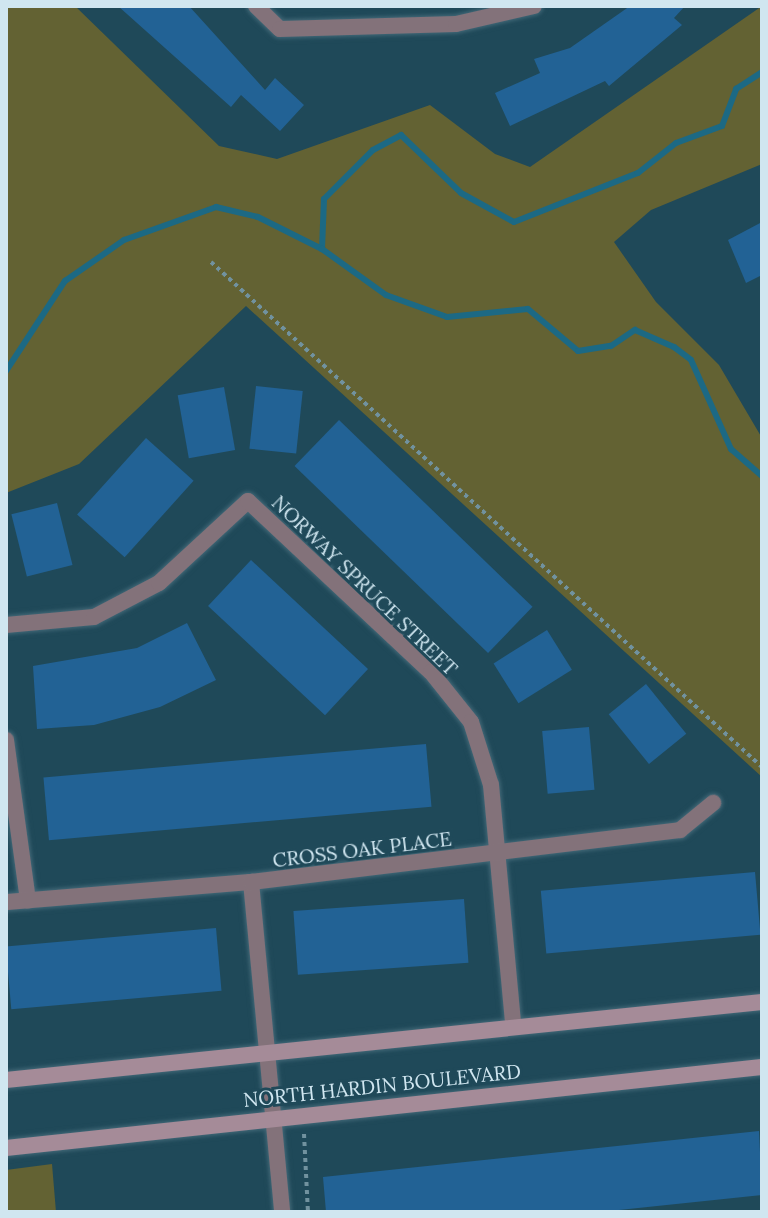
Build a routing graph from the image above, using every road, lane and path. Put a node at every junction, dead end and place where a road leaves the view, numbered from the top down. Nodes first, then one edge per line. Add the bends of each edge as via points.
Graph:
1 (256, 6) edge
2 (534, 6) edge
3 (211, 262) dead end
4 (6, 625) edge
5 (6, 740) edge
6 (762, 767) edge
7 (713, 803) dead end
8 (500, 852) junction
9 (251, 882) junction
10 (28, 900) junction
11 (6, 902) edge
12 (762, 1002) edge
13 (513, 1024) junction
14 (271, 1052) junction
15 (762, 1067) edge
16 (6, 1080) edge
17 (275, 1115) junction
18 (320, 1127) dead end
19 (6, 1148) edge
20 (282, 1212) edge
21 (308, 1212) edge

1 - 2 street via 280,29 456,24
3 - 6 path
4 - 8 street, NORWAY SPRUCE STREET via 94,617 159,583 248,501 431,672 471,722
5 - 10 street
7 - 8 street, CROSS OAK PLACE via 680,830
8 - 9 street, CROSS OAK PLACE
8 - 13 street, NORWAY SPRUCE STREET
9 - 10 street, CROSS OAK PLACE
9 - 14 street
10 - 11 street, CROSS OAK PLACE
12 - 13 street
13 - 14 street
14 - 16 street
14 - 17 street
15 - 17 street, NORTH HARDIN BOULEVARD
17 - 19 street, NORTH HARDIN BOULEVARD
17 - 20 street
18 - 21 path via 300,1142

